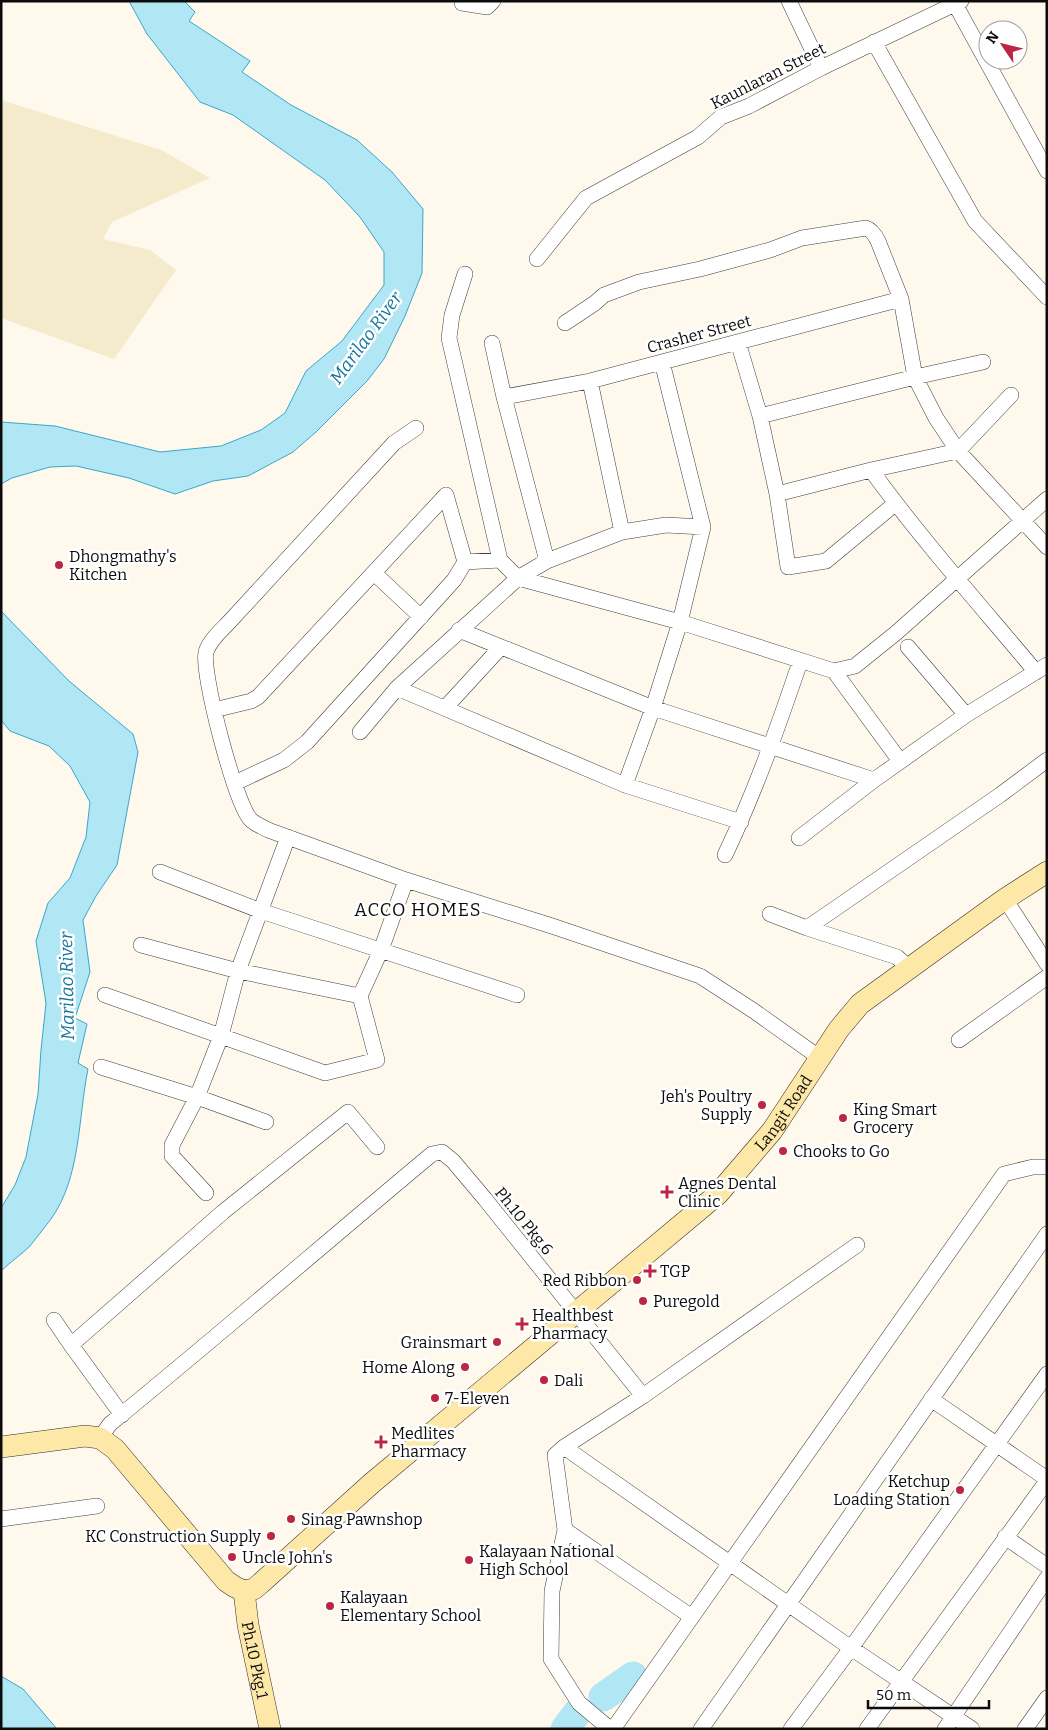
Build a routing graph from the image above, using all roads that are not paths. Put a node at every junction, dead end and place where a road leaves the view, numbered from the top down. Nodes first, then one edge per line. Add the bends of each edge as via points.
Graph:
1 (493, 1) edge
2 (789, 1) edge
3 (958, 3) edge
4 (462, 4) dead end
5 (874, 42) junction
6 (821, 68) junction
7 (1047, 171) edge
8 (537, 258) dead end
9 (465, 274) dead end
10 (1047, 297) edge
11 (901, 299) junction
12 (565, 322) dead end
13 (738, 342) junction
14 (492, 343) dead end
15 (662, 362) junction
16 (983, 362) dead end
17 (915, 376) junction
18 (590, 381) junction
19 (1012, 395) dead end
20 (504, 397) junction
21 (760, 416) junction
22 (416, 428) dead end
23 (958, 451) junction
24 (871, 470) junction
25 (778, 494) junction
26 (1047, 500) edge
27 (896, 503) junction
28 (1024, 520) junction
29 (703, 527) junction
30 (622, 532) junction
31 (1047, 547) edge
32 (500, 560) junction
33 (547, 561) junction
34 (466, 562) junction
35 (374, 574) junction
36 (518, 578) junction
37 (958, 579) junction
38 (421, 617) junction
39 (680, 622) junction
40 (459, 630) junction
41 (502, 647) junction
42 (908, 647) dead end
43 (800, 662) junction
44 (1041, 668) edge
45 (834, 671) junction
46 (397, 688) junction
47 (444, 708) junction
48 (653, 708) junction
49 (214, 710) junction
50 (966, 715) junction
51 (360, 732) dead end
52 (771, 746) junction
53 (1047, 760) edge
54 (900, 762) junction
55 (874, 780) junction
56 (235, 783) junction
57 (625, 785) junction
58 (741, 822) junction
59 (288, 837) junction
60 (799, 838) dead end
61 (725, 855) dead end
62 (160, 872) dead end
63 (1047, 872) edge
64 (406, 880) junction
65 (1005, 899) junction
66 (262, 911) junction
67 (770, 914) dead end
68 (808, 928) junction
69 (142, 945) dead end
70 (381, 950) junction
71 (1047, 964) edge
72 (909, 968) junction
73 (238, 971) junction
74 (1047, 977) edge
75 (105, 995) dead end
76 (517, 995) dead end
77 (360, 996) junction
78 (221, 1036) junction
79 (959, 1040) dead end
80 (820, 1058) junction
81 (101, 1066) dead end
82 (196, 1097) junction
83 (266, 1122) dead end
84 (377, 1147) dead end
85 (1047, 1167) edge
86 (206, 1192) dead end
87 (1047, 1234) edge
88 (857, 1245) dead end
89 (577, 1313) junction
90 (54, 1320) dead end
91 (70, 1345) junction
92 (1047, 1374) edge
93 (643, 1396) junction
94 (931, 1399) junction
95 (122, 1415) junction
96 (100, 1438) junction
97 (997, 1444) junction
98 (1, 1447) edge
99 (564, 1448) junction
100 (1047, 1480) edge
101 (97, 1506) dead end
102 (1, 1519) edge
103 (565, 1530) junction
104 (1004, 1537) junction
105 (731, 1563) junction
106 (1047, 1566) edge
107 (1047, 1578) edge
108 (244, 1591) junction
109 (788, 1604) junction
110 (686, 1613) dead end
111 (851, 1648) junction
112 (902, 1682) junction
113 (1047, 1698) edge
114 (954, 1715) junction
115 (270, 1729) edge
116 (612, 1729) edge
117 (701, 1729) edge
118 (791, 1729) edge
119 (867, 1729) edge
120 (945, 1729) edge
121 (972, 1729) edge
122 (1024, 1729) edge

1 - 4 street via 487,7
2 - 6 street
3 - 5 street, Kaunlaran Street
3 - 7 street
5 - 6 street, Kaunlaran Street
5 - 10 street via 975,221 1040,281
6 - 8 street, Kaunlaran Street via 721,117 698,136 586,198
9 - 32 street via 452,315 450,338
11 - 12 street via 878,241 866,228 802,238 700,269 639,282 604,294
11 - 13 street, Crasher Street
11 - 17 street
13 - 15 street, Crasher Street
13 - 21 street
14 - 20 street
15 - 18 street, Crasher Street
15 - 29 street
16 - 17 street
17 - 21 street
17 - 23 street via 936,418
18 - 20 street, Crasher Street
18 - 30 street
19 - 23 street
20 - 33 street
21 - 25 street
22 - 49 street via 394,443 213,640 205,658
23 - 24 street
23 - 28 street
24 - 25 street
24 - 27 street
25 - 27 street via 788,567 826,561
26 - 28 street
27 - 37 street
28 - 31 street
28 - 37 street
29 - 30 street via 666,525
29 - 39 street
30 - 33 street
32 - 34 street
32 - 36 street
33 - 36 street
34 - 35 street via 446,495
34 - 38 street
35 - 38 street
35 - 49 street via 258,697
36 - 39 street
36 - 40 street
37 - 44 street
37 - 45 street via 855,666
38 - 56 street via 307,742 284,760
39 - 43 street
39 - 48 street
40 - 41 street
40 - 46 street
41 - 47 street
41 - 48 street
42 - 50 street
43 - 45 street
43 - 52 street
44 - 50 street
45 - 54 street
46 - 47 street
46 - 51 street
47 - 57 street
48 - 52 street
48 - 57 street
49 - 56 street
50 - 54 street
52 - 55 street
52 - 58 street
53 - 68 street
54 - 55 street
55 - 60 street
56 - 59 street via 251,820
57 - 58 street
58 - 61 street
59 - 64 street
59 - 66 street
62 - 66 street
63 - 65 main road, Langit Road
64 - 70 street
64 - 80 street via 700,976
65 - 71 street
65 - 72 main road, Langit Road
66 - 70 street
66 - 73 street
67 - 68 street
68 - 72 street via 897,957
69 - 73 street
70 - 76 street
70 - 77 street
72 - 80 main road, Langit Road via 860,1004
73 - 77 street
73 - 78 street
74 - 79 street
75 - 78 street
77 - 78 street via 377,1060 325,1073
78 - 82 street
80 - 89 main road, Langit Road via 772,1131 718,1194
81 - 82 street
82 - 83 street
82 - 86 street via 172,1145 172,1156
84 - 91 street via 348,1112 223,1212
85 - 105 street via 1004,1174
87 - 94 street
88 - 93 street
89 - 93 street, Ph.10 Pkg.6
89 - 95 street, Ph.10 Pkg.6 via 453,1161 442,1152 432,1154
89 - 108 main road, Langit Road via 372,1483 254,1589
90 - 91 street
91 - 95 street
92 - 97 street
93 - 99 street
94 - 97 street
94 - 109 street
95 - 96 street via 104,1430
96 - 98 main road via 85,1436
96 - 108 main road via 114,1449 226,1580
97 - 100 street
97 - 111 street
99 - 103 street via 555,1455
99 - 105 street
100 - 104 street
101 - 102 street
103 - 110 street
103 - 116 street via 552,1591 551,1659 579,1704
104 - 106 street
104 - 112 street
105 - 109 street
105 - 116 street
107 - 114 street
108 - 115 main road, Ph.10 Pkg.1
109 - 111 street
109 - 117 street
111 - 112 street
111 - 118 street
112 - 114 street
112 - 119 street
113 - 122 street
114 - 120 street
114 - 121 street

